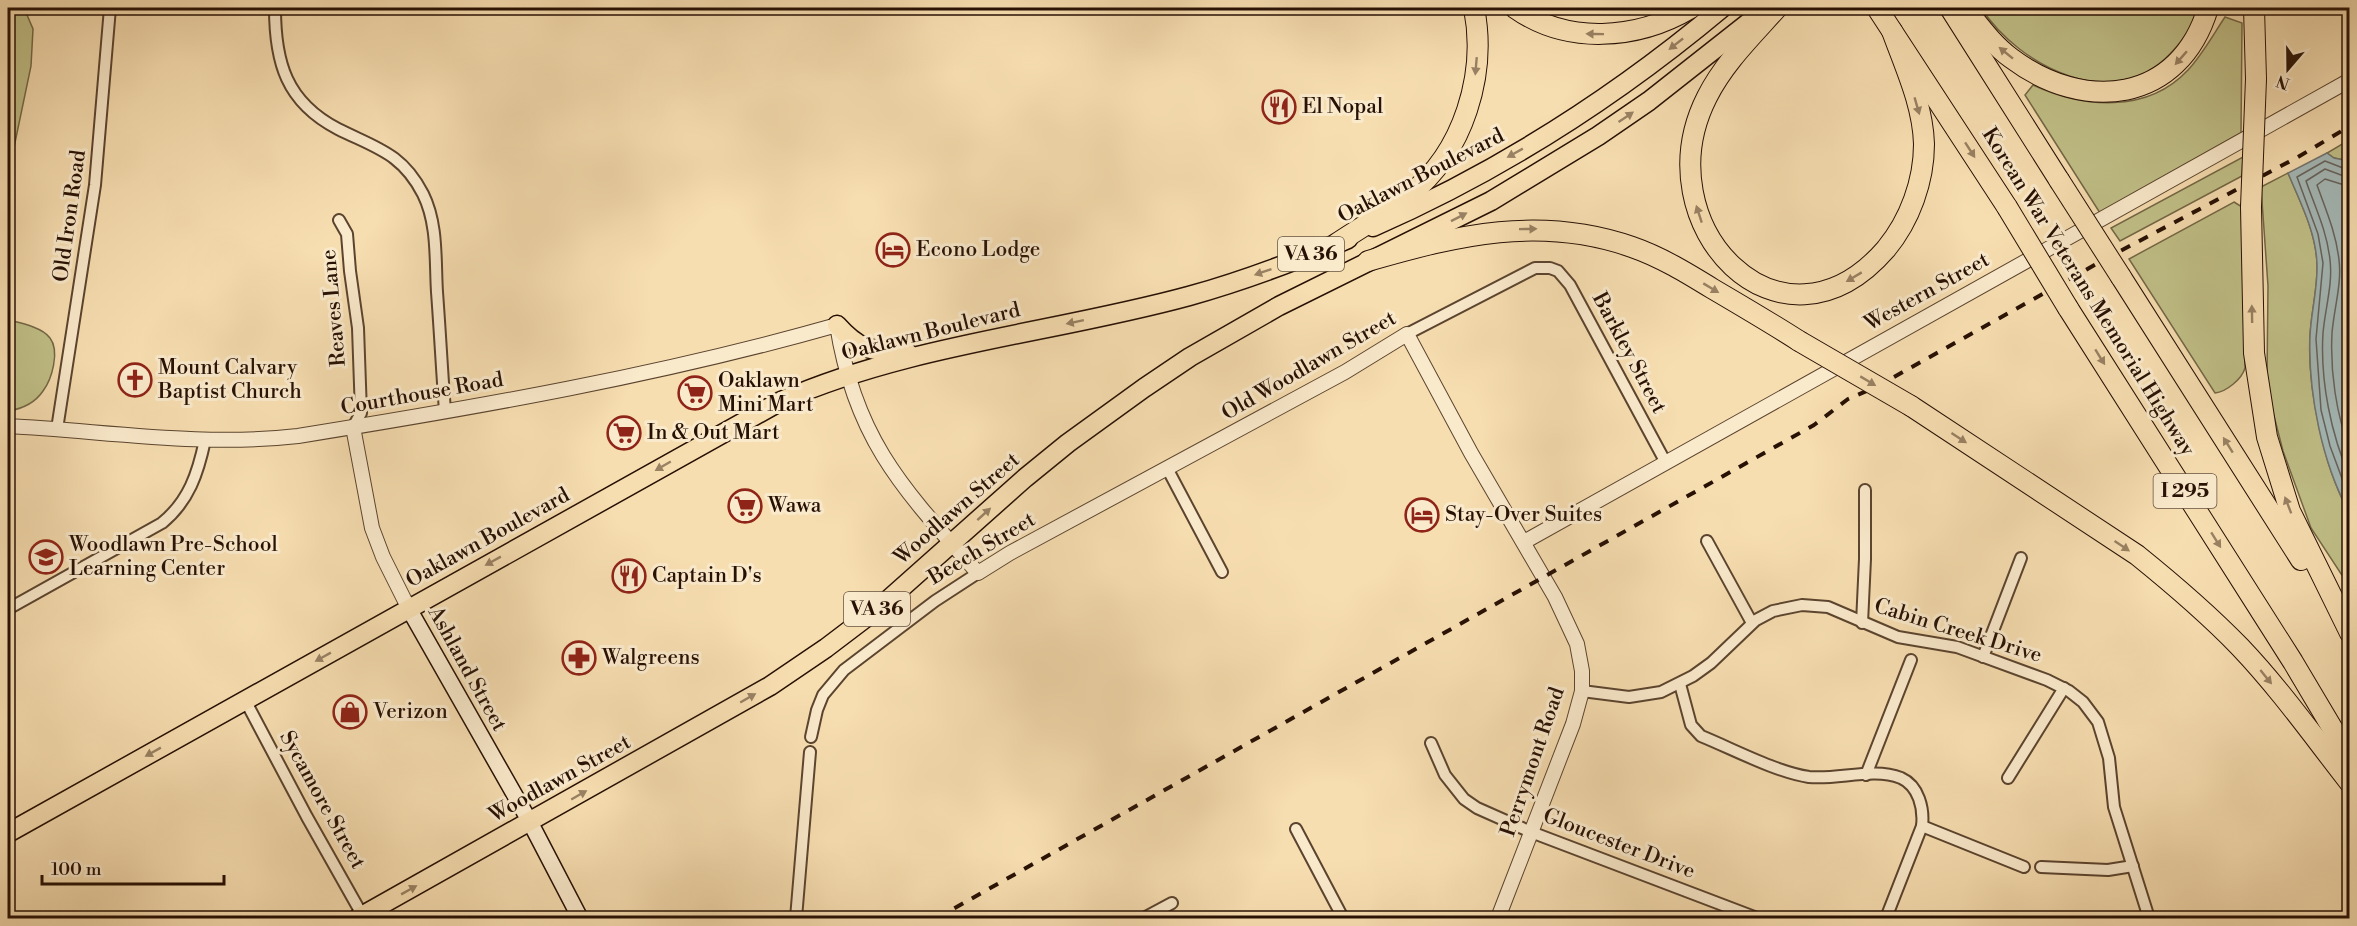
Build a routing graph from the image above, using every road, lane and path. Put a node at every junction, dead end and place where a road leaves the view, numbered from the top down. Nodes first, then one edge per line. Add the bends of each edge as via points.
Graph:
1 (110, 8) edge
2 (275, 8) edge
3 (1474, 8) edge
4 (1515, 8) edge
5 (1690, 8) edge
6 (1722, 8) edge
7 (1767, 8) edge
8 (1776, 8) edge
9 (1877, 8) edge
10 (1950, 8) edge
11 (1965, 8) edge
12 (2208, 8) edge
13 (2254, 8) edge
14 (1892, 31) junction
15 (2349, 80) edge
16 (339, 220) dead end
17 (1336, 244) junction
18 (1368, 261) junction
19 (1550, 268) joint
20 (837, 325) junction
21 (1407, 334) junction
22 (922, 354) junction
23 (847, 375) junction
24 (445, 411) junction
25 (8, 426) edge
26 (353, 427) junction
27 (57, 429) junction
28 (205, 440) junction
29 (1666, 463) junction
30 (1167, 468) junction
31 (1865, 490) dead end
32 (1091, 509) joint
33 (1707, 541) dead end
34 (1524, 542) junction
35 (951, 544) junction
36 (2021, 558) dead end
37 (1222, 572) dead end
38 (978, 573) junction
39 (8, 609) edge
40 (409, 609) junction
41 (1752, 623) junction
42 (1862, 623) junction
43 (2349, 635) edge
44 (1983, 657) junction
45 (1911, 660) dead end
46 (1680, 684) junction
47 (2064, 688) junction
48 (1582, 691) junction
49 (245, 700) junction
50 (811, 737) dead end
51 (1431, 743) dead end
52 (810, 752) dead end
53 (2349, 758) edge
54 (1866, 775) junction
55 (2008, 777) dead end
56 (2349, 783) edge
57 (530, 822) junction
58 (1922, 826) junction
59 (1296, 829) dead end
60 (1532, 832) junction
61 (8, 833) edge
62 (2133, 866) junction
63 (2024, 867) dead end
64 (2041, 867) dead end
65 (1172, 903) dead end
66 (362, 918) edge
67 (580, 918) edge
68 (796, 918) edge
69 (1144, 918) edge
70 (1343, 918) edge
71 (1498, 918) edge
72 (1757, 918) edge
73 (1886, 918) edge
74 (2149, 918) edge

1 - 27 street, Old Iron Road via 95,185
2 - 24 street via 276,49 286,79 296,94 322,119 389,153 409,172 424,195 434,230
3 -> 17 highway via 1477,68 1473,92 1456,136 1438,164 1410,194
5 -> 4 highway via 1644,28 1600,34 1558,29
6 -> 17 highway, Oaklawn Boulevard / VA 36 via 1600,100 1527,147 1434,198
18 -> 7 highway, VA 36 via 1491,201 1598,136
14 -> 8 highway via 1922,123 1922,165 1913,203 1892,242 1863,272 1841,285 1817,292 1782,291 1745,277 1720,255 1709,239 1694,200 1690,159 1698,119 1717,79
9 - 14 highway, Korean War Veterans Memorial Highway / I 295
43 -> 10 highway, Korean War Veterans Memorial Highway / I 295, bridge
12 -> 11 highway via 2194,41 2170,70 2140,87 2108,92 2074,89 2030,70 1993,43
43 -> 13 highway, bridge via 2290,511 2267,437 2254,353
14 -> 53 highway, Korean War Veterans Memorial Highway / I 295, bridge via 2007,207 2293,662
15 - 29 street, Western Street
16 - 26 street, Reaves Lane via 347,234 358,328 361,413
17 -> 22 highway, Oaklawn Boulevard / VA 36 via 1189,296
35 -> 18 highway, Woodlawn Street / VA 36 via 1068,442 1144,388 1239,328
18 -> 56 highway, bridge via 1479,233 1538,229 1586,235 1633,247 1682,270 1911,406 2137,555 2240,647
19 - 21 street, Old Woodlawn Street via 1535,268
19 - 29 street, Barkley Street via 1564,277 1586,312
20 - 22 highway via 863,348
20 - 23 street
20 - 24 street, Courthouse Road via 616,378
21 - 30 street, Old Woodlawn Street via 1346,372
21 - 34 street, Perrymont Road
22 - 23 highway, Oaklawn Boulevard / VA 36
23 - 35 street via 867,430 882,456
23 -> 40 highway, Oaklawn Boulevard / VA 36 via 781,401 737,424
24 - 26 street, Courthouse Road
25 - 27 street, Courthouse Road
26 - 28 street, Courthouse Road via 270,439
26 - 40 street, Ashland Street via 372,528
27 - 28 street, Courthouse Road
28 - 39 street via 194,482 175,512
29 - 34 street, Western Street
30 - 32 street, Old Woodlawn Street
30 - 37 street
31 - 42 street
32 - 38 street, Beech Street
33 - 41 street
34 - 48 street, Perrymont Road via 1577,644
35 - 38 street
57 -> 35 highway, Woodlawn Street / VA 36 via 770,686 847,633
36 - 44 street
38 - 50 street, Beech Street via 844,670 823,695
40 -> 49 highway, Oaklawn Boulevard / VA 36
40 - 57 main road, Ashland Street
41 - 42 street, Cabin Creek Drive via 1773,611 1802,604 1828,607
41 - 46 street, Cabin Creek Drive via 1711,663
42 - 44 street, Cabin Creek Drive via 1898,637 1957,647
44 - 47 street, Cabin Creek Drive
45 - 54 street
46 - 48 street, Cabin Creek Drive via 1646,696
46 - 54 street via 1691,725 1701,736 1810,777
47 - 55 street
47 - 62 street, Cabin Creek Drive via 2094,715 2104,739 2114,807
48 - 60 street, Perrymont Road
49 -> 61 highway, Oaklawn Boulevard / VA 36
49 - 66 street, Sycamore Street
51 - 60 street, Gloucester Drive via 1445,775 1464,799
52 - 68 street
54 - 58 street via 1907,782 1921,803
66 -> 57 highway, Woodlawn Street / VA 36
57 - 67 main road, Ashland Street
58 - 63 street
58 - 73 street
59 - 70 street
60 - 71 street, Perrymont Road
60 - 72 street, Gloucester Drive
62 - 64 street via 2108,870
62 - 74 street, Cabin Creek Drive
65 - 69 street

